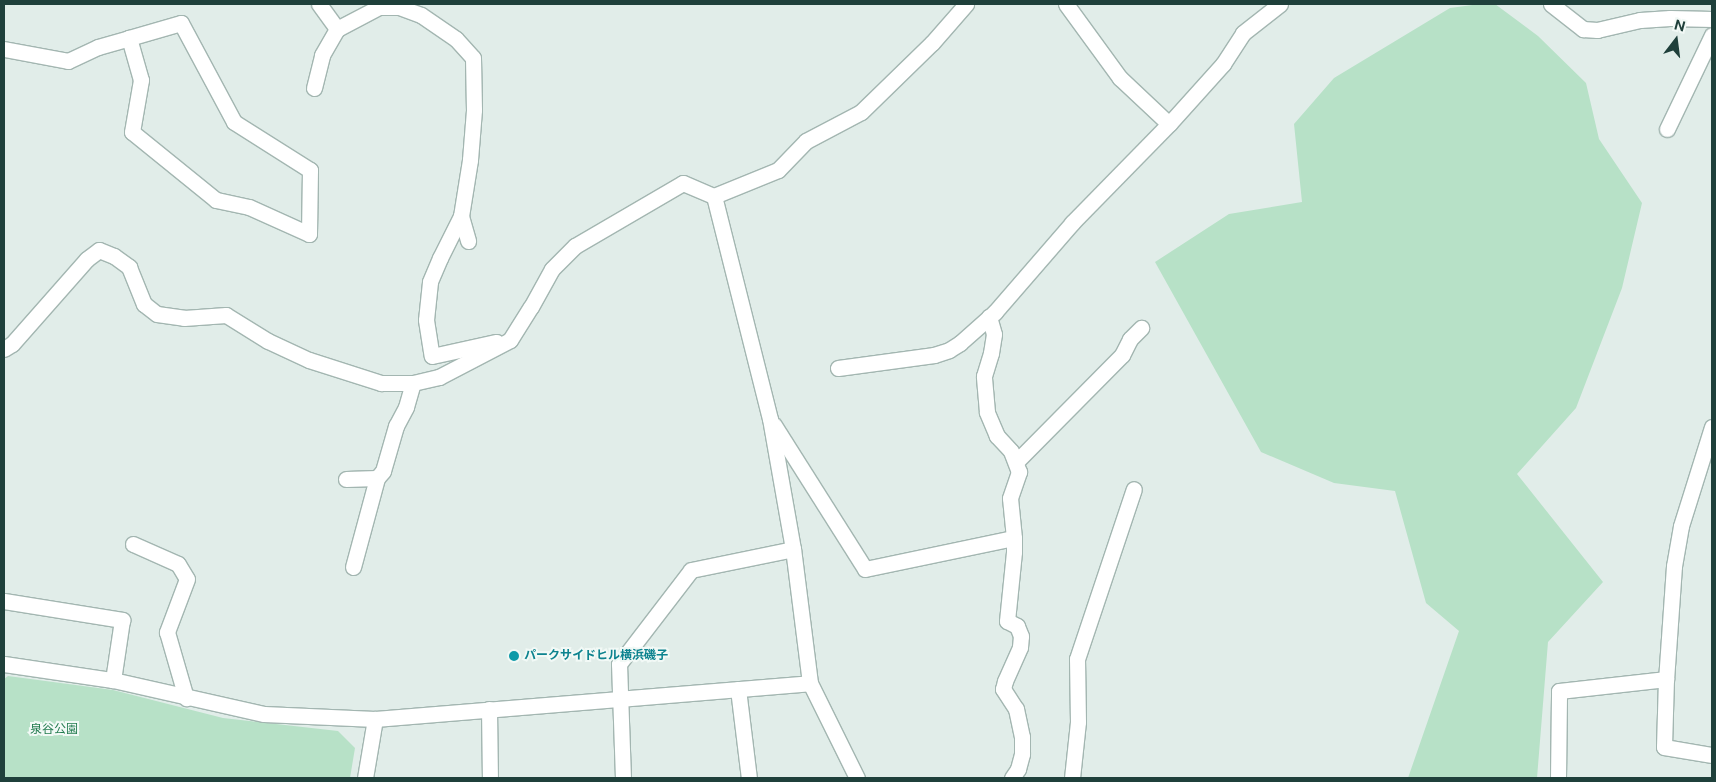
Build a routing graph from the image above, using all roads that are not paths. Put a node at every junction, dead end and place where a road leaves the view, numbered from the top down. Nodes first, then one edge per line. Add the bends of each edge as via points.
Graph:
1 (319, 4) edge
2 (966, 4) edge
3 (1066, 4) edge
4 (1280, 4) edge
5 (1551, 4) edge
6 (419, 9) edge
7 (1712, 19) edge
8 (337, 29) junction
9 (1712, 35) edge
10 (129, 38) junction
11 (4, 49) edge
12 (314, 88) dead end
13 (1169, 124) junction
14 (1667, 129) dead end
15 (714, 196) junction
16 (461, 216) junction
17 (468, 241) dead end
18 (989, 317) junction
19 (1141, 328) dead end
20 (510, 340) junction
21 (4, 349) edge
22 (838, 368) dead end
23 (413, 383) junction
24 (770, 419) junction
25 (1712, 427) edge
26 (1016, 462) junction
27 (377, 478) junction
28 (346, 479) dead end
29 (1134, 489) dead end
30 (1014, 538) junction
31 (133, 544) dead end
32 (794, 548) junction
33 (353, 566) dead end
34 (4, 602) edge
35 (4, 664) edge
36 (1666, 679) junction
37 (113, 680) junction
38 (810, 683) junction
39 (738, 689) junction
40 (186, 698) junction
41 (619, 699) junction
42 (489, 710) junction
43 (375, 719) junction
44 (1712, 755) edge
45 (365, 778) edge
46 (490, 778) edge
47 (623, 778) edge
48 (749, 778) edge
49 (857, 778) edge
50 (1012, 778) edge
51 (1072, 778) edge
52 (1558, 778) edge

1 - 8 street
2 - 15 street via 932,43 861,112 806,141 778,170
3 - 13 street via 1120,78
4 - 13 street via 1243,33 1222,64
5 - 7 street via 1583,30 1640,20
6 - 8 street via 379,7
6 - 16 street via 456,39 472,58 471,152
8 - 12 street via 322,55
9 - 14 street
10 - 10 street via 181,23 234,122 310,170 309,234 249,207 216,200 132,132 141,80
10 - 11 street via 98,47 68,61
13 - 18 street via 1072,222
15 - 20 street via 683,183 575,246 552,269
15 - 24 street
16 - 17 street
16 - 20 street via 430,282 426,320 432,356
18 - 22 street via 949,350 934,355
18 - 26 street via 994,334 984,376 987,412 997,436
19 - 26 street via 1130,339 1122,355
20 - 23 street via 439,377
21 - 23 street via 99,250 128,267 144,304 158,314 184,318 226,315 268,341 309,360 381,383
23 - 27 street via 383,471
24 - 30 street via 865,569
24 - 32 street
25 - 36 street via 1681,526 1674,566
26 - 30 street via 1019,472 1010,498
27 - 28 street
27 - 33 street
29 - 51 street via 1076,659 1078,722
30 - 50 street via 1007,621 1017,626 1022,636 1003,689 1016,709 1022,754
31 - 40 street via 178,564 187,579 167,632
32 - 38 street
32 - 41 street via 691,570 619,664
34 - 37 street via 122,620
35 - 37 street
36 - 44 street via 1664,747
36 - 52 street via 1559,690
37 - 40 street
38 - 39 street
38 - 49 street
39 - 41 street
39 - 48 street
40 - 43 street via 264,714
41 - 42 street
41 - 47 street
42 - 43 street
42 - 46 street
43 - 45 street

